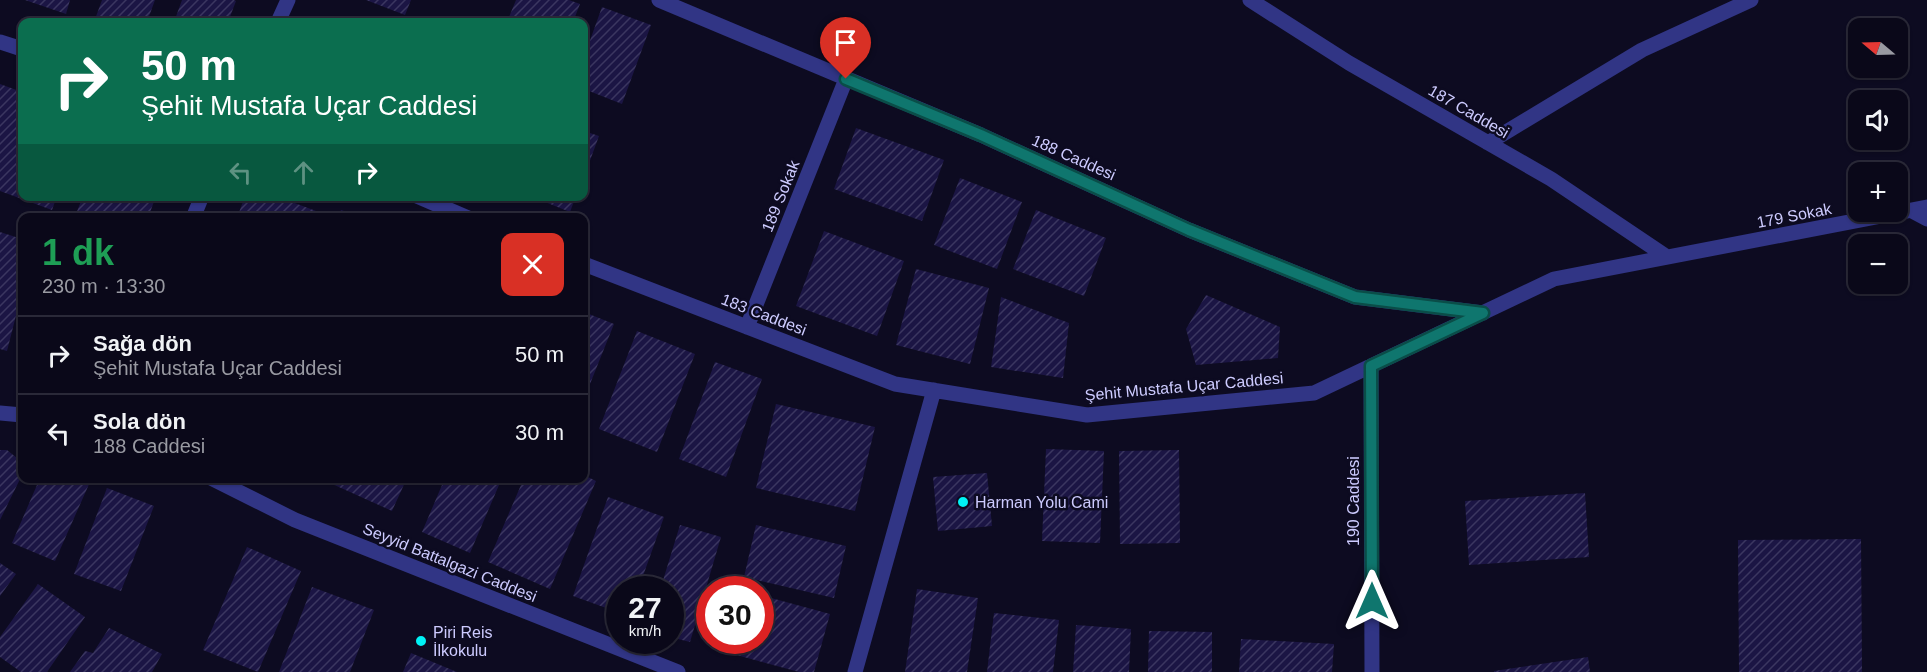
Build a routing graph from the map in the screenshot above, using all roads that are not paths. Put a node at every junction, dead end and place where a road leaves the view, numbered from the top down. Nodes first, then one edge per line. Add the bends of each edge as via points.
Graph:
1 (288, 0) edge
2 (659, 0) edge
3 (1250, 0) edge
4 (1751, 0) edge
5 (280, 18) edge
6 (0, 42) edge
7 (18, 48) edge
8 (846, 79) junction
9 (1488, 143) junction
10 (429, 201) edge
11 (1920, 209) edge
12 (456, 213) edge
13 (1927, 219) edge
14 (1667, 258) junction
15 (588, 266) edge
16 (1483, 313) junction
17 (747, 327) junction
18 (1371, 366) junction
19 (934, 390) junction
20 (0, 413) edge
21 (18, 415) edge
22 (221, 483) edge
23 (678, 672) edge
24 (855, 672) edge
25 (1372, 672) edge

1 - 5 street
2 - 8 street, 188 Caddesi
3 - 9 street, 187 Caddesi via 1348,63
4 - 9 street via 1642,50
6 - 7 street
8 - 16 street, 188 Caddesi via 981,135 1189,230 1355,297
8 - 17 street, 189 Sokak
9 - 14 street, 187 Caddesi via 1551,179
10 - 12 street
11 - 13 street, 179 Sokak
11 - 14 street, 179 Sokak
14 - 16 street, Şehit Mustafa Uçar Caddesi via 1554,279
15 - 17 street, 183 Caddesi
16 - 18 street, Şehit Mustafa Uçar Caddesi
17 - 19 street, 183 Caddesi via 895,384
18 - 19 street, Şehit Mustafa Uçar Caddesi via 1314,393 1087,415
18 - 25 street, 190 Caddesi
19 - 24 street
20 - 21 street
22 - 23 street, Seyyid Battalgazi Caddesi via 295,520

